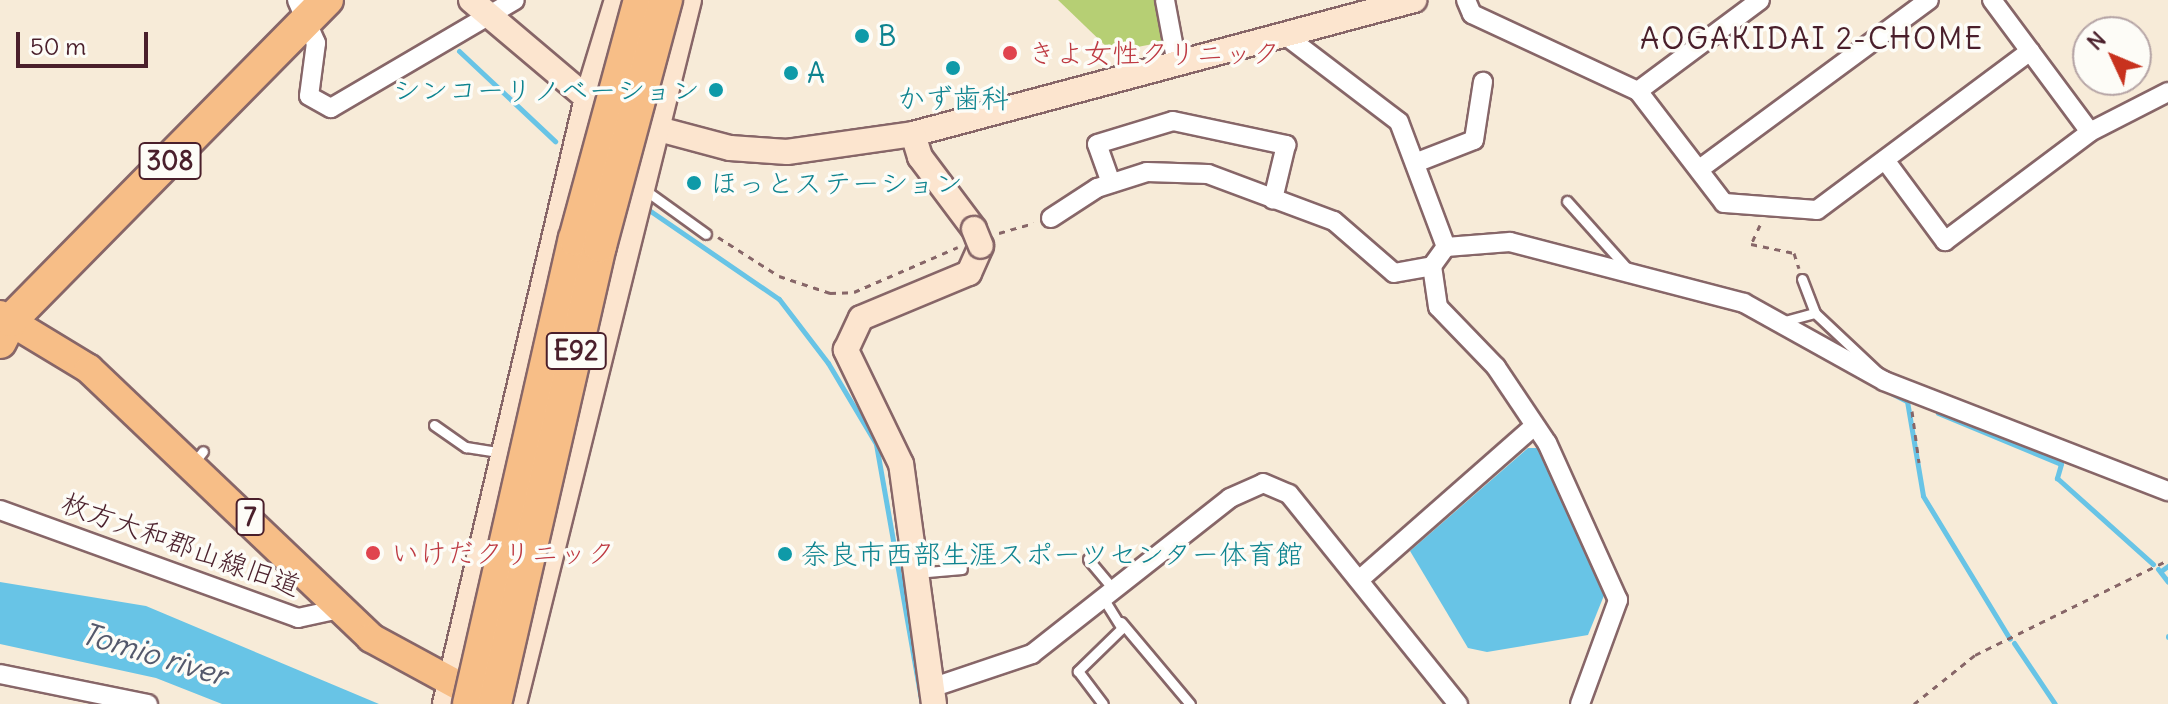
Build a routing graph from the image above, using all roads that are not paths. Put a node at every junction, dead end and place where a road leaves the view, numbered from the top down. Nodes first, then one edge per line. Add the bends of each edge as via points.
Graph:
1 (471, 0) edge
2 (515, 0) edge
3 (617, 0) edge
4 (640, 0) edge
5 (666, 0) edge
6 (689, 0) edge
7 (1165, 0) edge
8 (1414, 0) edge
9 (1466, 0) edge
10 (1760, 0) edge
11 (1929, 0) edge
12 (1992, 0) edge
13 (311, 6) edge
14 (493, 19) junction
15 (1285, 35) junction
16 (2030, 51) junction
17 (1177, 64) junction
18 (1483, 82) dead end
19 (1638, 91) junction
20 (2168, 92) edge
21 (587, 98) junction
22 (651, 127) junction
23 (2090, 132) junction
24 (913, 134) junction
25 (1885, 160) junction
26 (1415, 163) junction
27 (1701, 168) junction
28 (1111, 183) junction
29 (639, 185) junction
30 (1273, 199) junction
31 (1567, 201) dead end
32 (1051, 218) road end
33 (706, 234) road end
34 (1446, 247) junction
35 (1432, 266) junction
36 (1627, 268) junction
37 (1802, 279) road end
38 (1815, 313) junction
39 (1781, 322) junction
40 (4, 325) edge
41 (1884, 381) junction
42 (434, 425) dead end
43 (1534, 426) junction
44 (506, 454) junction
45 (2168, 491) edge
46 (0, 510) edge
47 (1088, 559) dead end
48 (962, 569) dead end
49 (913, 573) junction
50 (1359, 580) junction
51 (1108, 594) junction
52 (344, 608) junction
53 (1121, 622) junction
54 (0, 674) edge
55 (932, 696) edge
56 (452, 698) edge
57 (148, 704) edge
58 (494, 704) edge
59 (514, 704) edge
60 (1103, 704) edge
61 (1190, 704) edge
62 (1458, 704) edge
63 (1580, 704) edge

1 - 14 street
2 - 14 street
3 - 21 street
4 - 56 highway, E92, bridge
5 - 58 highway, E92, bridge via 604,231
6 - 22 street
7 - 17 street
8 - 15 street
9 - 19 street via 1472,14
10 - 19 street
11 - 27 street
12 - 16 street
13 - 14 street via 316,43 309,96 331,108
13 - 40 highway, 308 via 142,198
14 - 21 street
15 - 17 street
15 - 26 street via 1399,122
16 - 23 street
16 - 25 street
17 - 24 street
18 - 26 street via 1474,140
19 - 27 street
20 - 23 street
21 - 22 street
21 - 44 street
22 - 24 street via 730,148 787,152
22 - 29 street
23 - 25 street via 1945,241
24 - 49 street via 920,157 978,238 969,273 875,310 847,341 850,362 901,464
25 - 27 street via 1817,210 1724,203
26 - 34 street
28 - 30 street via 1147,172 1208,174
28 - 30 street via 1097,144 1173,121 1286,145
28 - 32 street
29 - 33 lane
29 - 59 street
30 - 35 street via 1334,221 1394,273
31 - 36 lane
34 - 35 street
34 - 36 street via 1510,242
35 - 43 street via 1438,307 1496,367
36 - 39 street
37 - 38 lane
38 - 39 lane
38 - 41 lane
39 - 41 street
40 - 52 main road, 7 via 89,369 198,457
41 - 45 street
42 - 44 lane via 466,447
43 - 50 street
43 - 63 street via 1618,600
44 - 56 street
46 - 52 street, 枚方大和郡山線旧道 via 298,618
47 - 51 lane
48 - 49 lane
49 - 55 street
50 - 51 street via 1289,494 1263,483 1230,498
50 - 62 street
51 - 53 lane
51 - 55 street via 1011,666
52 - 56 main road, 7
53 - 60 lane via 1121,631 1078,668
53 - 61 lane
54 - 57 street
56 - 58 main road, 7

